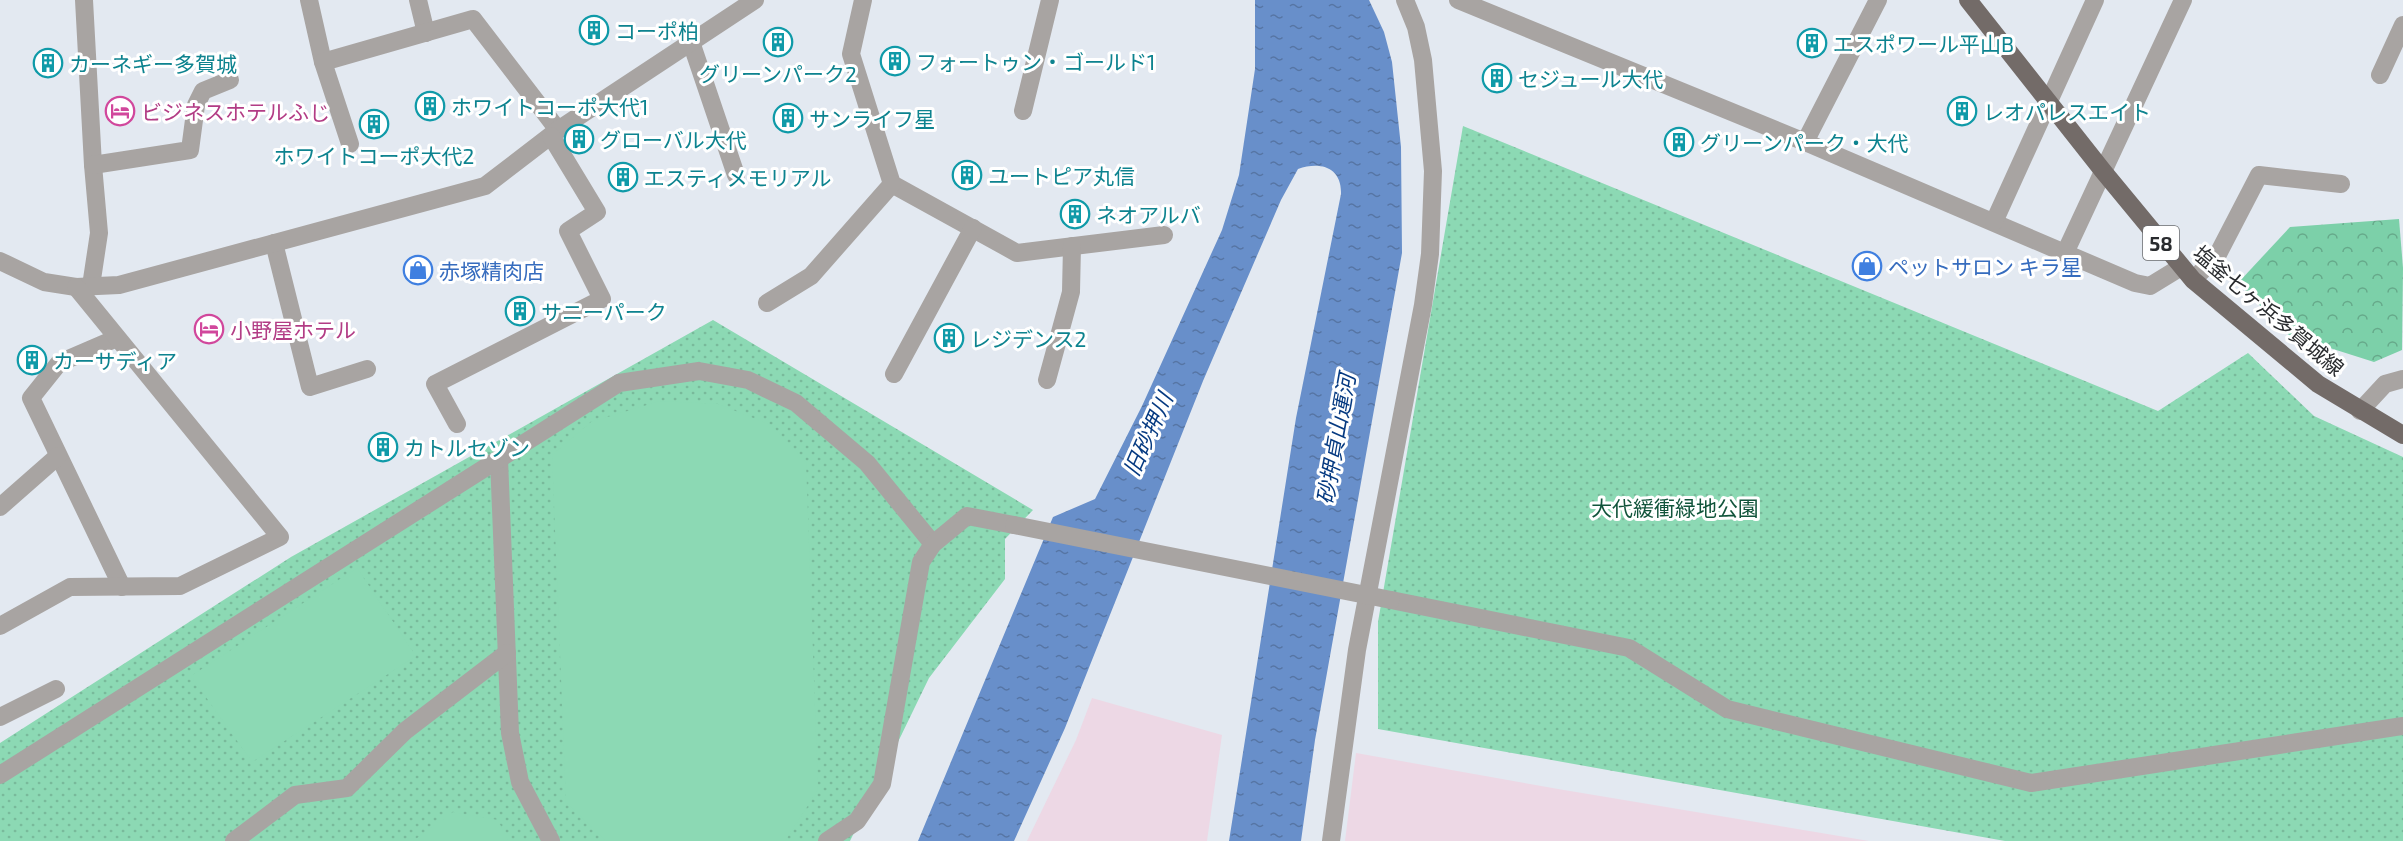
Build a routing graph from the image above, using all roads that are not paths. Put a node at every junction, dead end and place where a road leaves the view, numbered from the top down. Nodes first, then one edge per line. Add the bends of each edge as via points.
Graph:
1 (84, 0) edge
2 (309, 0) edge
3 (418, 0) edge
4 (755, 0) edge
5 (863, 0) edge
6 (1050, 0) edge
7 (1405, 0) edge
8 (1458, 0) edge
9 (1878, 0) edge
10 (1968, 0) edge
11 (2095, 0) edge
12 (2183, 0) edge
13 (2403, 25) edge
14 (426, 33) junction
15 (692, 42) junction
16 (323, 62) junction
17 (2380, 75) dead end
18 (230, 80) dead end
19 (2049, 101) junction
20 (1023, 111) dead end
21 (555, 133) junction
22 (1805, 142) junction
23 (350, 144) dead end
24 (93, 165) junction
25 (2103, 171) junction
26 (736, 174) dead end
27 (892, 184) junction
28 (2341, 184) dead end
29 (1994, 222) junction
30 (973, 228) junction
31 (1164, 235) dead end
32 (274, 243) junction
33 (1072, 246) junction
34 (2065, 253) junction
35 (0, 261) edge
36 (2187, 274) junction
37 (84, 287) junction
38 (767, 303) dead end
39 (117, 338) junction
40 (367, 369) dead end
41 (894, 374) dead end
42 (2403, 379) edge
43 (1047, 380) dead end
44 (2360, 411) junction
45 (457, 424) dead end
46 (2403, 435) edge
47 (58, 456) junction
48 (499, 459) junction
49 (0, 507) edge
50 (933, 544) junction
51 (122, 586) junction
52 (0, 626) edge
53 (507, 653) junction
54 (56, 689) dead end
55 (0, 717) edge
56 (2403, 726) edge
57 (0, 775) edge
58 (234, 841) edge
59 (551, 841) edge
60 (827, 841) edge
61 (1331, 841) edge

1 - 24 street
2 - 16 street
3 - 14 street
4 - 15 street
5 - 27 street via 851,54
6 - 20 street
7 - 61 street via 1423,60 1433,171 1430,254 1357,650
8 - 22 street
9 - 22 street
10 - 19 main road, 塩釜七ヶ浜多賀城線 / 58
11 - 19 street
12 - 25 street
13 - 17 street
14 - 16 street
14 - 21 street via 473,19
15 - 21 street
15 - 26 street
16 - 23 street
18 - 24 street via 203,91 196,105 190,150
19 - 25 main road, 塩釜七ヶ浜多賀城線 / 58
19 - 29 street
21 - 32 street via 485,186
21 - 45 street via 597,212 568,231 602,299 435,384
22 - 29 street
24 - 37 street via 99,233
25 - 34 street
25 - 36 main road, 塩釜七ヶ浜多賀城線 / 58
27 - 30 street
27 - 38 street via 811,276
28 - 36 street via 2259,175 2217,256
29 - 34 street
30 - 33 street via 1017,253
30 - 41 street
31 - 33 street
32 - 37 street via 119,285
32 - 40 street via 310,387
33 - 43 street via 1071,292
34 - 36 street via 2150,286
35 - 37 street via 44,282
36 - 44 main road, 塩釜七ヶ浜多賀城線 / 58 via 2318,384
37 - 39 street
39 - 47 street via 58,363 32,398
39 - 51 street via 280,537 180,586
42 - 44 street via 2385,384
44 - 46 main road, 塩釜七ヶ浜多賀城線 / 58
47 - 49 street
47 - 51 street
48 - 50 street via 619,383 699,371 748,380 796,403 867,463
48 - 53 street
48 - 57 street
50 - 56 street, bridge via 967,516 1629,648 1727,709 2031,783
50 - 60 street via 921,562 882,784 856,820
51 - 52 street via 69,587
53 - 58 street via 405,731 347,788 295,795
53 - 59 street via 510,733 520,782
54 - 55 street

